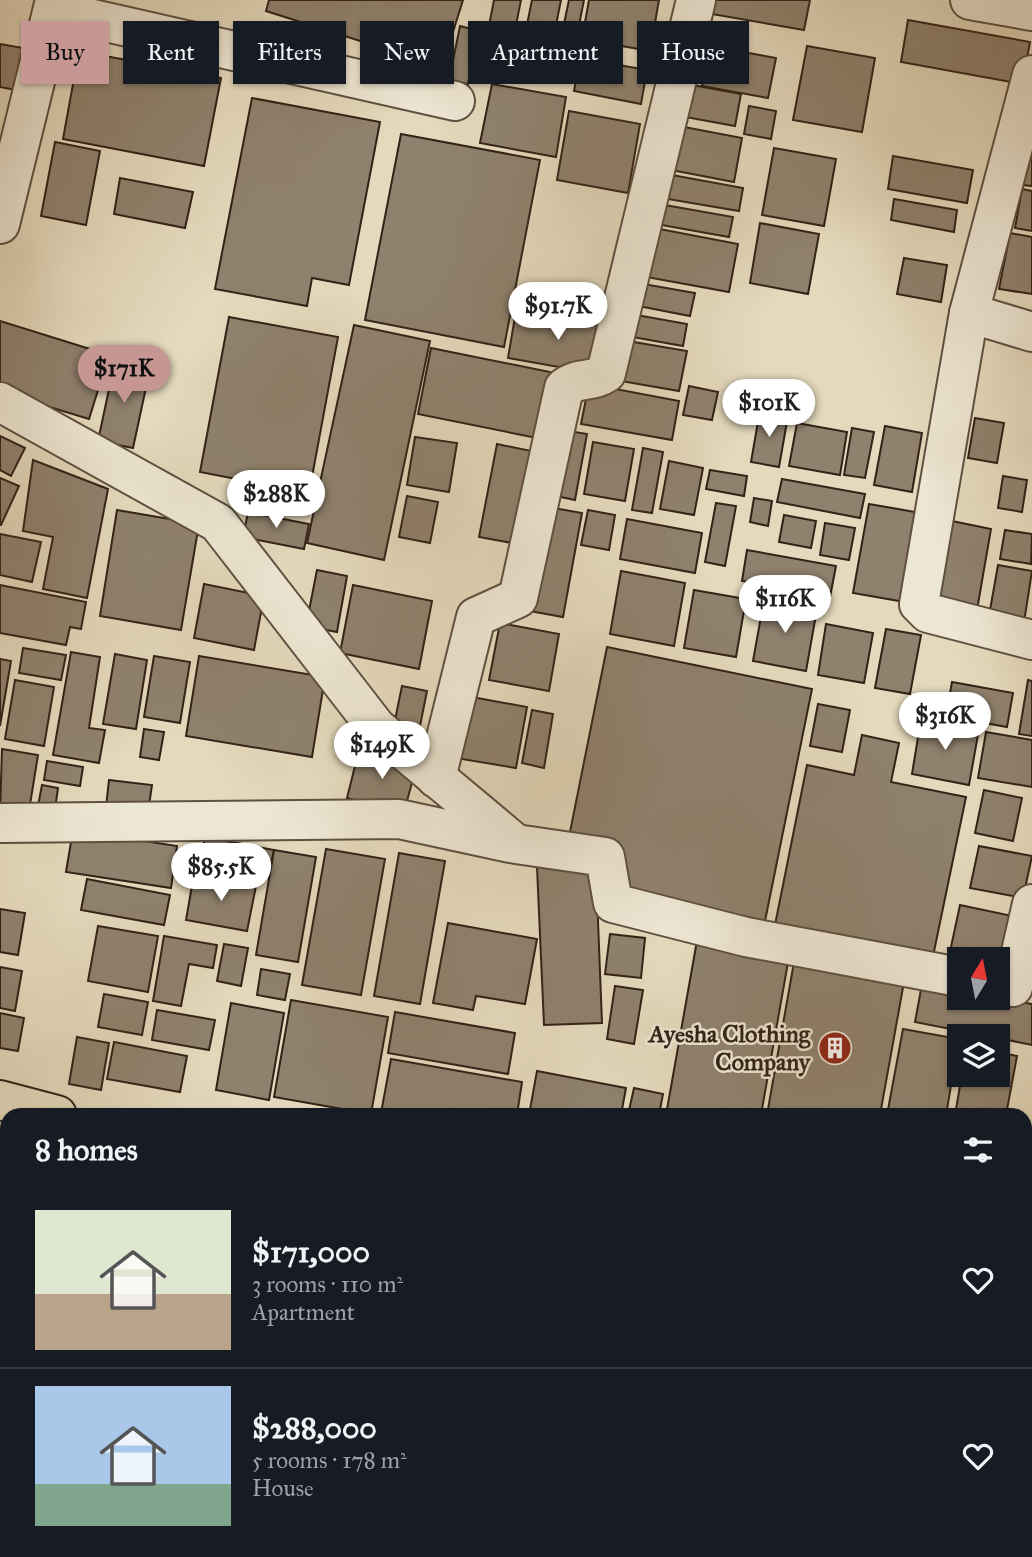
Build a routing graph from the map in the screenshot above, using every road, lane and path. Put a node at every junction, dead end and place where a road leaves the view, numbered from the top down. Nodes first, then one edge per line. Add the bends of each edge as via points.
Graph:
1 (696, 0) edge
2 (970, 0) edge
3 (54, 5) edge
4 (1032, 11) edge
5 (1032, 75) edge
6 (455, 101) dead end
7 (0, 224) edge
8 (969, 313) junction
9 (1032, 332) edge
10 (0, 402) edge
11 (1032, 640) edge
12 (436, 778) junction
13 (0, 823) edge
14 (516, 844) junction
15 (1032, 904) edge
16 (947, 974) edge
17 (1014, 987) edge
18 (0, 1100) edge
19 (30, 1108) edge

1 - 12 street via 606,373 598,379 574,380 564,388 518,598 476,617
2 - 4 street
3 - 6 street
3 - 7 street
5 - 8 street
8 - 9 street
8 - 11 street via 919,604 928,613
10 - 12 street via 218,523 376,727
12 - 14 street
13 - 14 street via 399,819
14 - 16 street via 605,857 613,902 746,937
15 - 17 street
18 - 19 highway

